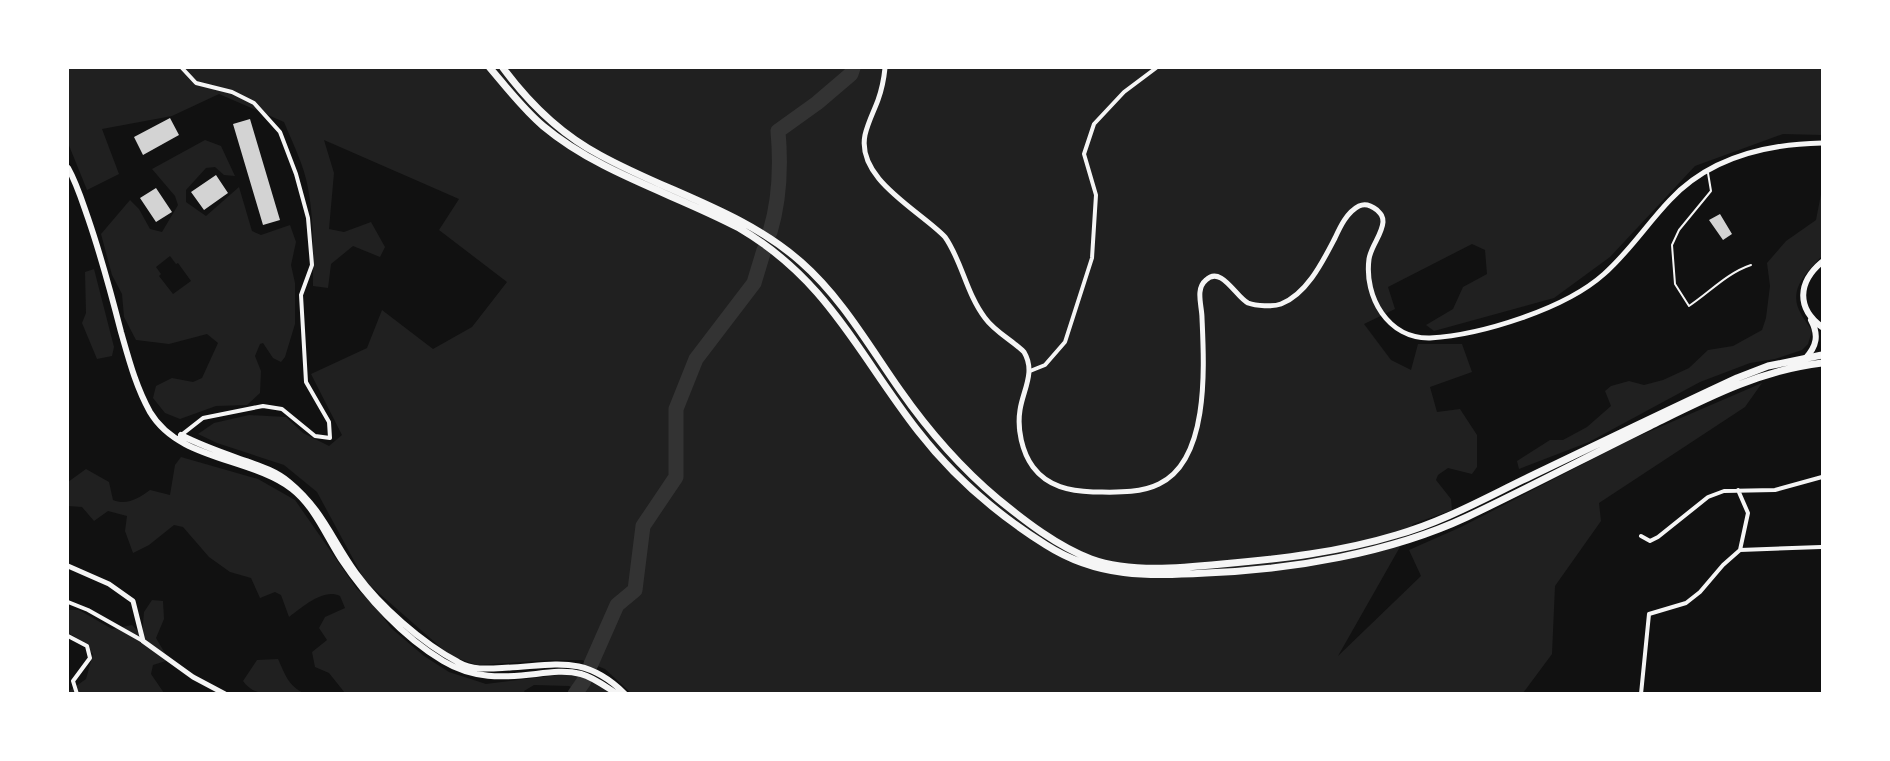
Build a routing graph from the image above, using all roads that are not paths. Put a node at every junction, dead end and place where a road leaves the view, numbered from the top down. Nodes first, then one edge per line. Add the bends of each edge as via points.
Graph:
1 (182, 68) edge
2 (490, 68) edge
3 (503, 68) edge
4 (885, 68) edge
5 (1156, 68) edge
6 (1822, 142) edge
7 (68, 168) edge
8 (1708, 170) junction
9 (1822, 262) edge
10 (1751, 265) dead end
11 (1811, 319) junction
12 (1822, 327) edge
13 (1822, 355) edge
14 (1808, 357) junction
15 (1822, 363) edge
16 (1797, 367) junction
17 (1030, 371) junction
18 (179, 437) junction
19 (1822, 477) edge
20 (1738, 490) junction
21 (1459, 511) junction
22 (1464, 518) junction
23 (1641, 536) dead end
24 (1821, 547) edge
25 (1740, 550) junction
26 (68, 566) edge
27 (68, 602) edge
28 (68, 636) edge
29 (143, 641) junction
30 (77, 693) edge
31 (225, 693) edge
32 (616, 693) edge
33 (625, 693) edge
34 (1641, 693) edge

1 - 18 street via 196,83 254,102 280,132 308,218 312,265 301,295 306,382 329,422 330,438 315,436 282,410 263,406 203,418
2 - 22 highway via 536,118 565,142 739,228 781,256 826,300 900,407 941,458 1006,518 1063,555 1094,567 1131,574 1255,570 1364,552
3 - 21 highway via 529,101 572,138 609,160 748,224 788,251 834,296 949,452 997,498 1064,546 1090,558 1165,569 1253,562 1361,544
4 - 17 street via 865,136 867,160 884,185 945,237 983,316 1024,352
5 - 17 street via 1124,92 1094,124 1084,154 1096,195 1092,258 1065,342 1046,365
6 - 8 street via 1774,146
7 - 18 main road via 101,255 137,386 159,426
8 - 10 lane via 1711,191 1679,230 1672,245 1676,284 1689,306 1735,270
8 - 17 street via 1682,188 1624,256 1581,292 1495,326 1429,338 1413,336 1388,322 1376,304 1368,271 1372,246 1383,221 1375,208 1368,205 1360,205 1350,213 1302,290 1279,305 1247,303 1228,283 1209,277 1200,290 1203,389 1196,437 1172,476 1159,484 1118,492 1076,491 1039,474 1026,454 1020,430 1019,411
9 - 11 main road via 1803,288
11 - 12 main road
11 - 14 main road via 1817,336
13 - 14 highway
14 - 16 main road
14 - 21 highway via 1737,378
15 - 16 highway
16 - 22 highway via 1722,391
18 - 32 main road via 203,452 263,471 293,489 314,513 358,582 414,641 444,661 469,674 583,674
18 - 33 main road via 272,470 287,480 324,520 356,573 382,602 438,651 460,664 486,669 571,664 595,670
19 - 20 street via 1775,490
20 - 23 street via 1708,497 1650,541
20 - 25 street via 1748,513
21 - 22 highway
24 - 25 street
25 - 34 street via 1686,603 1649,614
26 - 29 street via 109,584 133,601
27 - 29 street
28 - 30 street via 87,646 90,658 73,681
29 - 31 street via 193,677

